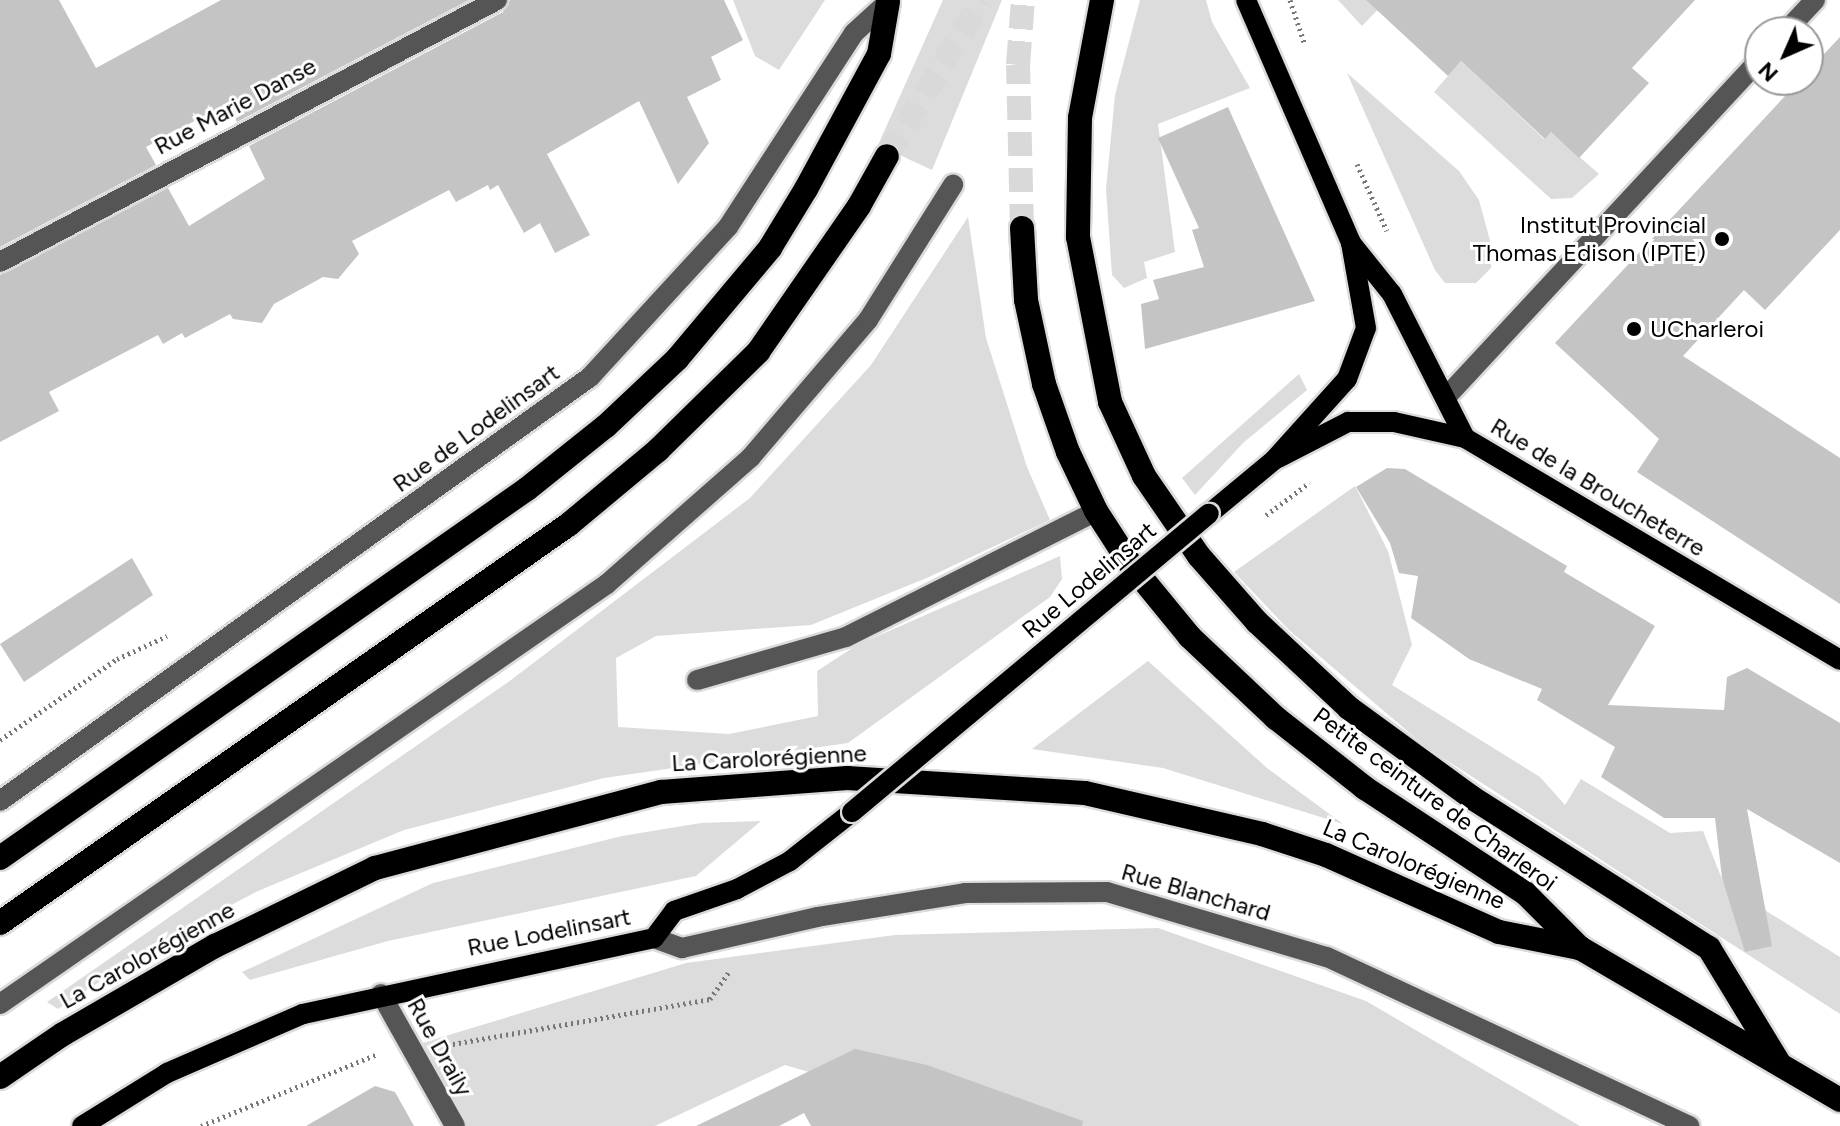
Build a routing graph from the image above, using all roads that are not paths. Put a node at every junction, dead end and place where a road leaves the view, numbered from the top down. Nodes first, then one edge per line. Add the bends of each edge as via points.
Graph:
1 (497, 0) edge
2 (1102, 0) edge
3 (1246, 0) edge
4 (1815, 0) edge
5 (889, 1) edge
6 (1800, 16) edge
7 (1744, 76) edge
8 (887, 156) tunnel mouth
9 (953, 185) dead end
10 (1022, 228) tunnel mouth
11 (1351, 243) junction
12 (0, 262) edge
13 (1447, 396) junction
14 (1465, 438) junction
15 (1274, 460) junction
16 (1096, 511) junction
17 (1840, 660) edge
18 (697, 680) dead end
19 (0, 801) edge
20 (0, 858) edge
21 (0, 923) edge
22 (654, 938) junction
23 (1580, 948) junction
24 (381, 994) junction
25 (0, 1004) edge
26 (1779, 1063) junction
27 (0, 1077) edge
28 (1840, 1100) edge
29 (82, 1126) edge
30 (455, 1126) edge
31 (1690, 1126) edge

1 - 12 street, Rue Marie Danse
2 - 26 highway via 1080,118 1078,237 1110,402 1144,476 1199,556 1257,622 1349,708 1471,797 1709,948
3 - 11 main road, Rue de la Broucheterre
4 - 6 street
5 - 19 street, Rue de Lodelinsart via 854,33 728,227 590,377
5 - 20 highway via 879,54 806,189 770,248 677,359 606,426 527,489
7 - 13 street
8 - 21 highway via 826,257 758,352 658,450 568,525
9 - 25 street via 868,320 751,457 607,584
10 - 16 highway, Petite ceinture de Charleroi via 1026,300 1044,384
11 - 13 main road, Rue de la Broucheterre via 1378,272
11 - 15 main road, Rue Lodelinsart via 1366,328 1347,379
13 - 14 main road, Rue de la Broucheterre
14 - 15 main road, Rue Lodelinsart via 1394,422 1348,422
14 - 17 main road, Rue de la Broucheterre
15 - 22 main road, Rue Lodelinsart, bridge via 790,861 737,889 674,911
16 - 18 street via 846,637
16 - 23 highway, Petite ceinture de Charleroi via 1131,565 1233,681 1365,788 1525,893
22 - 24 main road, Rue Lodelinsart
22 - 31 street, Rue Blanchard via 682,948 965,893 1107,892 1327,957
23 - 26 highway, Petite ceinture de Charleroi
23 - 27 highway, La Carolorégienne via 1499,932 1326,855 1262,834 1085,793 847,778 661,792 375,868 215,946
24 - 29 main road, Rue Lodelinsart via 303,1014 235,1040 167,1073
24 - 30 street, Rue Draily
26 - 28 highway, Petite ceinture de Charleroi

